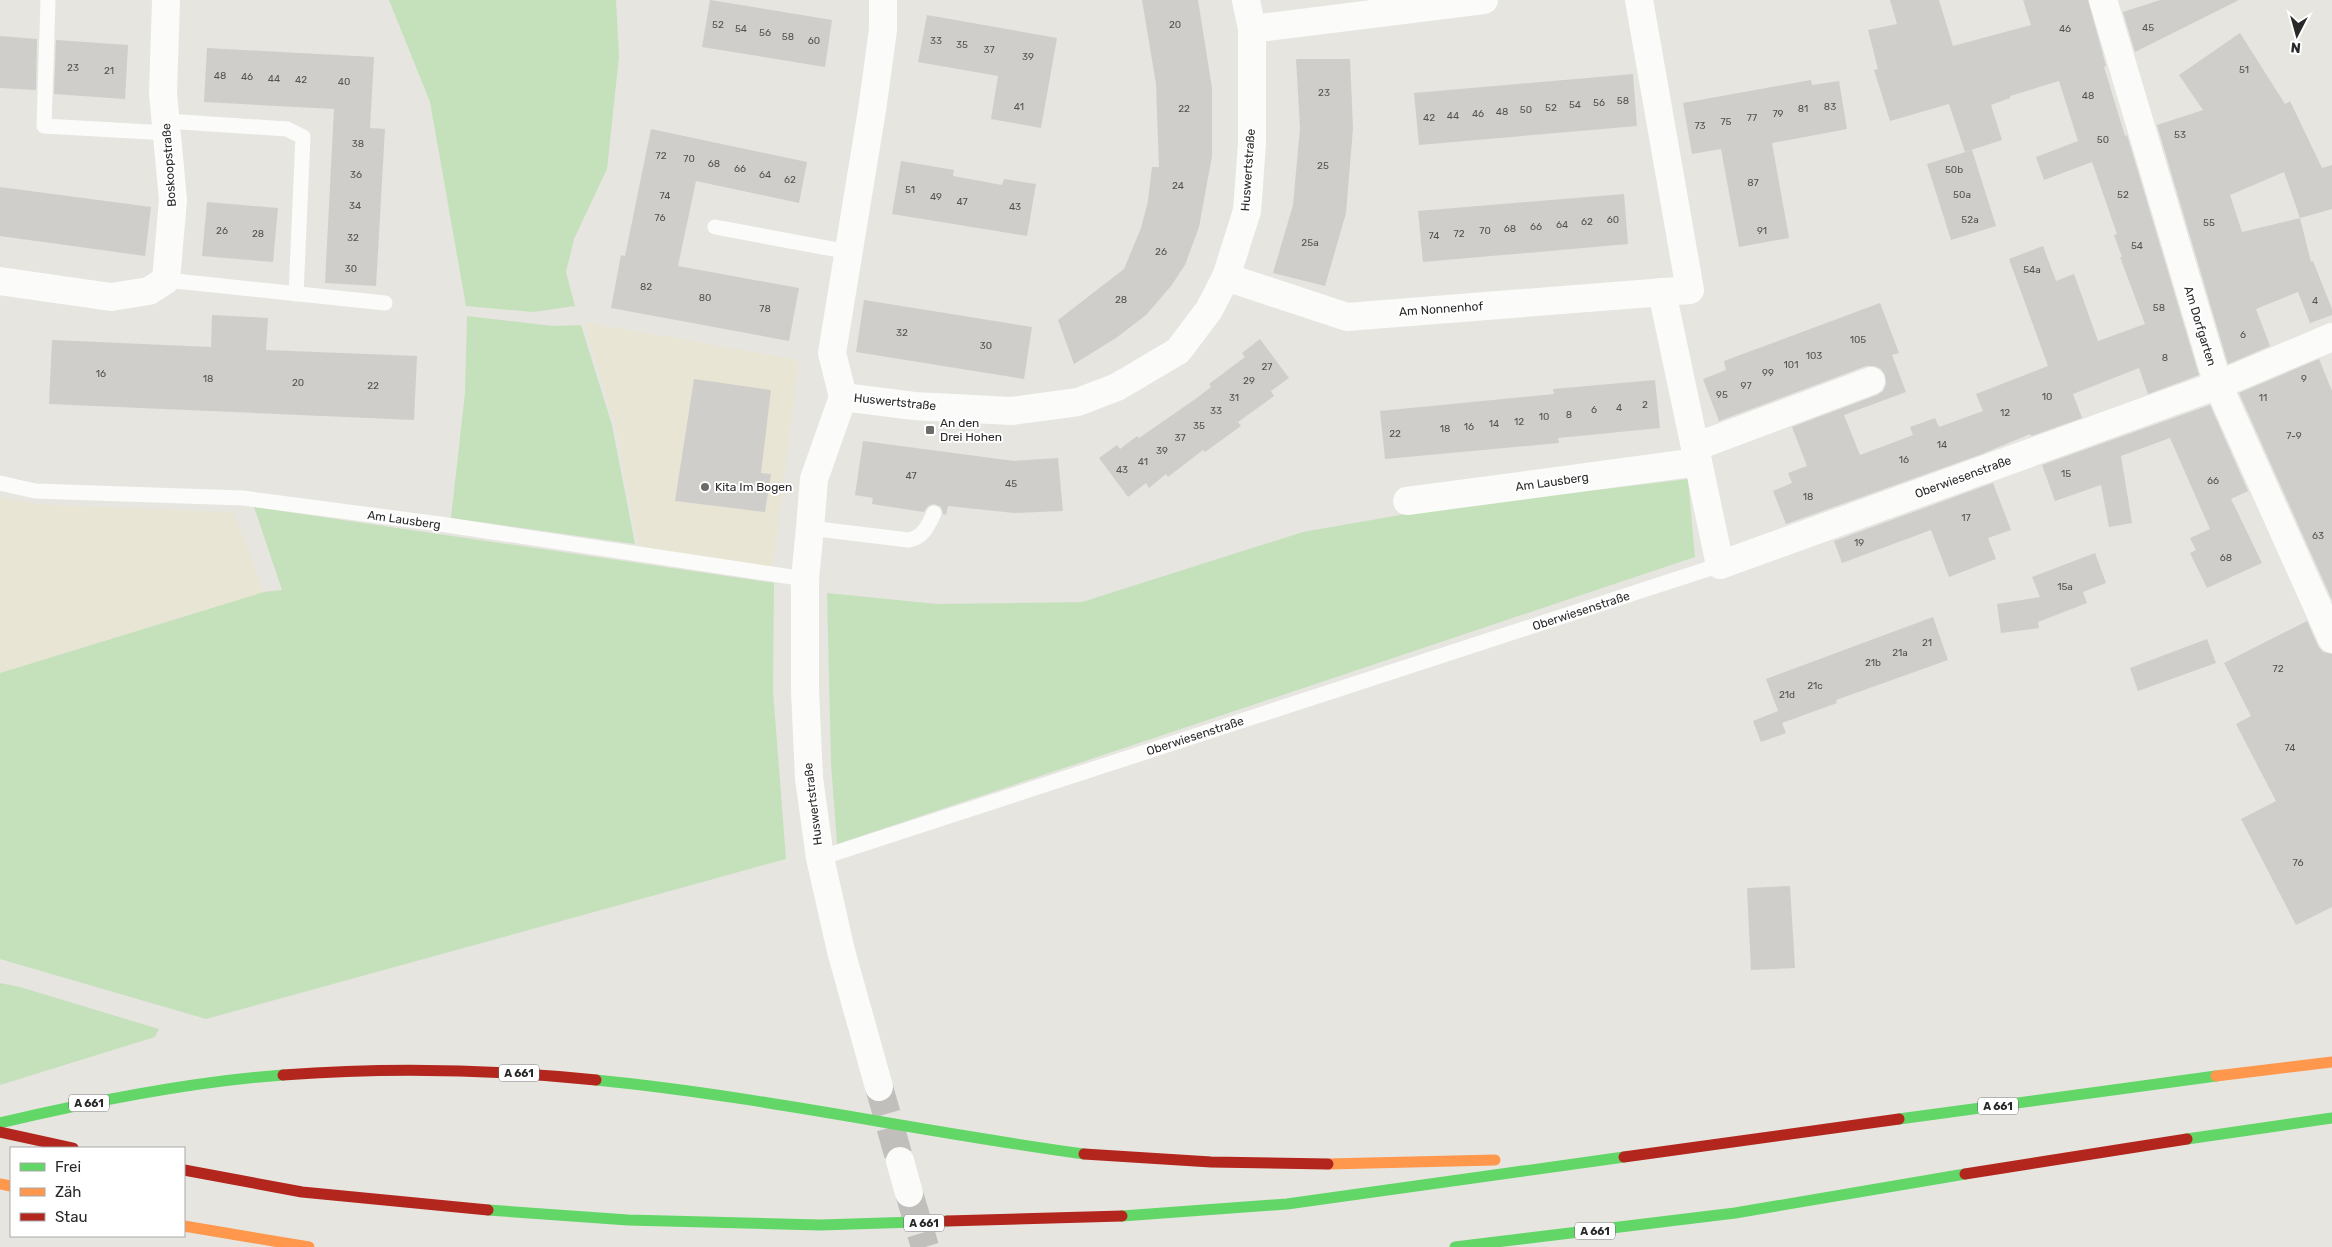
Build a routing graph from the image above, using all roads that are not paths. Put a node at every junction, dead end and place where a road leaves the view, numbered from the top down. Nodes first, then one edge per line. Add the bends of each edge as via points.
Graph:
1 (48, 0) edge
2 (166, 0) edge
3 (884, 0) edge
4 (1246, 0) edge
5 (1484, 0) edge
6 (1639, 0) edge
7 (2103, 0) edge
8 (1252, 29) junction
9 (166, 127) junction
10 (715, 227) dead end
11 (849, 252) junction
12 (1226, 277) junction
13 (166, 280) junction
14 (0, 282) edge
15 (1662, 292) junction
16 (296, 294) junction
17 (385, 303) dead end
18 (2332, 337) edge
19 (1871, 381) dead end
20 (2218, 385) junction
21 (843, 397) junction
22 (1696, 455) junction
23 (0, 483) edge
24 (1407, 501) dead end
25 (934, 513) dead end
26 (810, 528) junction
27 (1720, 565) junction
28 (805, 579) junction
29 (2332, 640) edge
30 (820, 858) junction
31 (2332, 1062) edge
32 (879, 1087) tunnel mouth
33 (2332, 1118) edge
34 (0, 1123) edge
35 (0, 1132) edge
36 (68, 1147) edge
37 (1664, 1153) junction
38 (1526, 1158) dead end
39 (1506, 1159) dead end
40 (900, 1161) tunnel mouth
41 (185, 1170) edge
42 (909, 1193) tunnel mouth
43 (185, 1226) edge
44 (309, 1247) edge
45 (1455, 1247) edge

1 - 9 lane via 44,126
2 - 9 street, Boskoopstraße via 163,94
3 - 11 street via 883,30
4 - 8 street, Huswertstraße
5 - 8 street
6 - 15 street, Am Nonnenhof via 1690,290
7 - 20 street, Am Dorfgarten
8 - 12 street, Huswertstraße via 1252,144 1247,211
9 - 13 street, Boskoopstraße via 173,200
9 - 16 lane via 287,129 303,137
10 - 11 lane
11 - 21 street via 832,353
12 - 15 street, Am Nonnenhof via 1347,317
12 - 21 street, Huswertstraße via 1209,310 1178,350 1117,388 1078,402 1011,411 914,406
13 - 14 street via 149,291 111,297
13 - 16 lane
15 - 22 street
16 - 17 lane
18 - 20 street, Oberwiesenstraße
19 - 22 street
20 - 27 street, Oberwiesenstraße
20 - 29 street, Am Dorfgarten
21 - 26 street, Huswertstraße via 814,479
22 - 24 street, Am Lausberg
22 - 27 street
23 - 28 lane, Am Lausberg via 35,491 243,498
25 - 26 lane via 922,534 908,540
26 - 28 street, Huswertstraße
27 - 30 lane, Oberwiesenstraße
28 - 30 street, Huswertstraße via 809,778
30 - 32 street, Huswertstraße via 841,952
31 - 37 highway, A 661
33 - 45 highway, A 661 via 2116,1149 1734,1213
34 - 39 highway, A 661 via 178,1086 320,1072 450,1069 540,1074 641,1085 1089,1154 1290,1165
35 - 36 highway
37 - 38 highway, A 661
37 - 41 highway, A 661 via 1287,1204 1133,1216 820,1225 628,1220 454,1207 302,1192
40 - 42 street
43 - 44 highway

